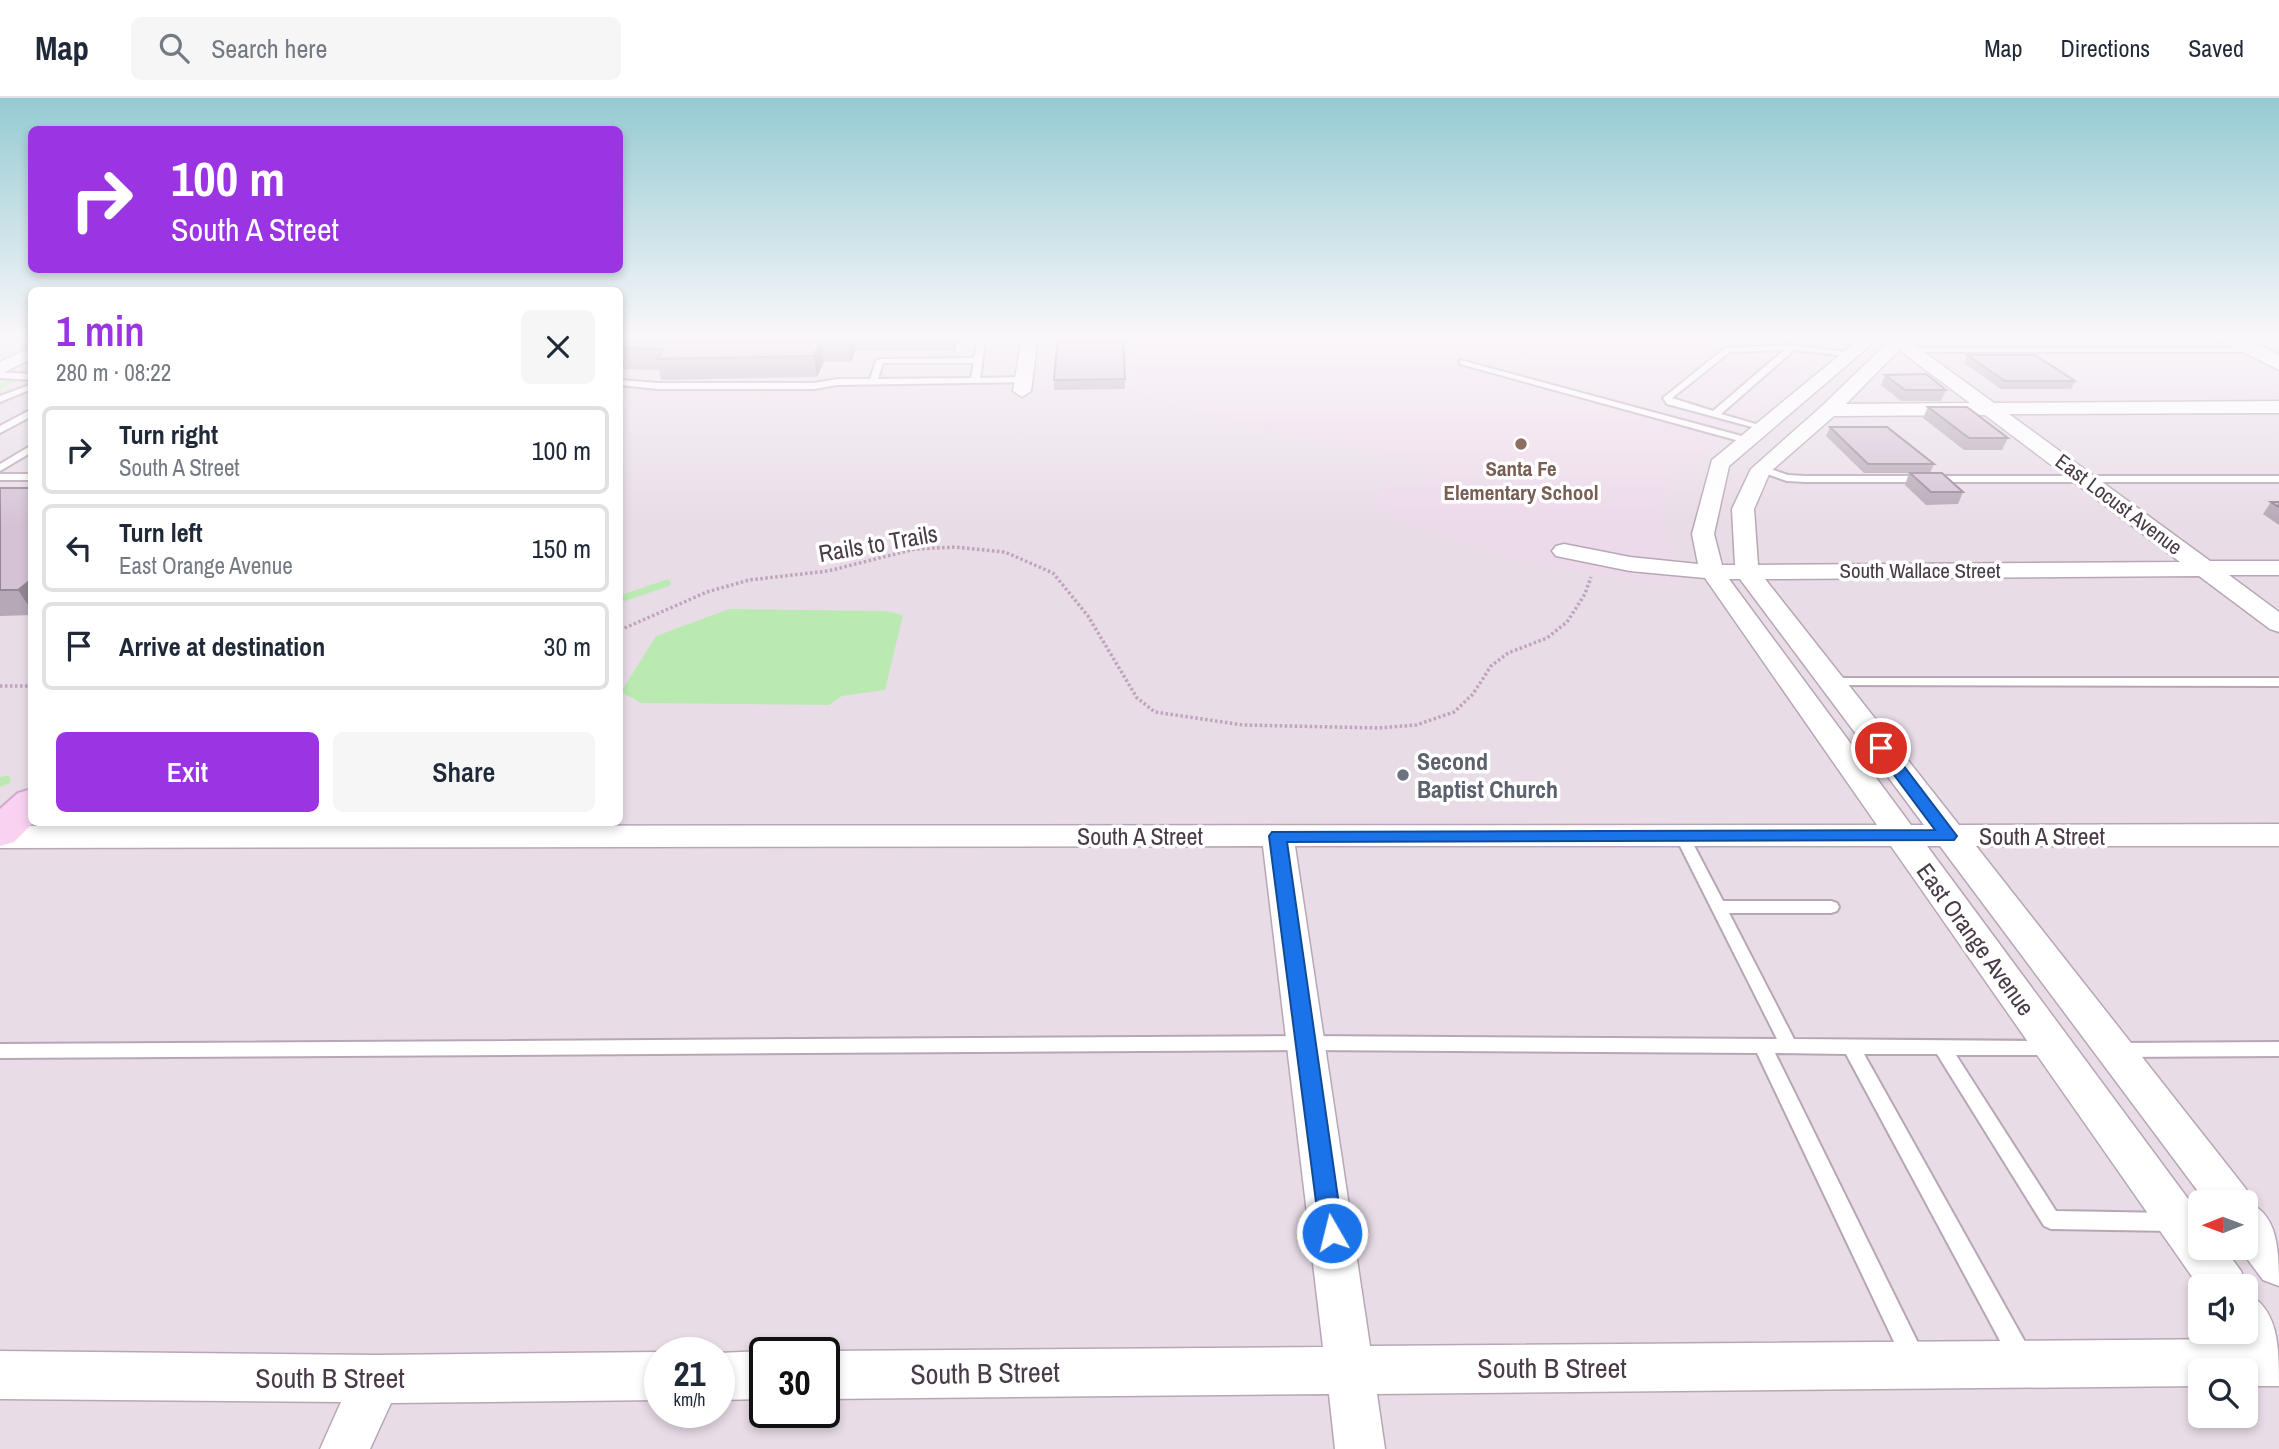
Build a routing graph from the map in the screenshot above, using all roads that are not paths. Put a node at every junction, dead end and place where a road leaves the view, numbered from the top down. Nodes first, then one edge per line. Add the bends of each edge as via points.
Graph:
1 (1612, 399) edge
2 (1668, 399) edge
3 (1732, 399) edge
4 (1795, 399) edge
5 (1832, 399) edge
6 (1840, 399) edge
7 (1978, 399) edge
8 (1834, 405) junction
9 (2279, 407) edge
10 (1991, 409) junction
11 (28, 414) edge
12 (1714, 415) junction
13 (0, 430) edge
14 (1753, 434) junction
15 (28, 450) edge
16 (0, 468) edge
17 (1761, 469) junction
18 (0, 477) edge
19 (28, 477) edge
20 (2085, 479) junction
21 (2279, 479) edge
22 (1564, 551) dead end
23 (2205, 568) junction
24 (2279, 568) edge
25 (1712, 572) junction
26 (1747, 572) junction
27 (2279, 624) edge
28 (2279, 681) edge
29 (1831, 682) junction
30 (28, 806) edge
31 (0, 834) edge
32 (2279, 835) edge
33 (1278, 836) junction
34 (1682, 836) junction
35 (1902, 836) junction
36 (1948, 836) junction
37 (1831, 907) dead end
38 (1718, 908) junction
39 (1306, 1043) junction
40 (1763, 1046) junction
41 (1789, 1046) junction
42 (1851, 1047) junction
43 (1942, 1047) junction
44 (2054, 1048) junction
45 (2279, 1049) edge
46 (2113, 1050) junction
47 (0, 1051) edge
48 (2222, 1190) edge
49 (2179, 1222) junction
50 (2258, 1238) edge
51 (2279, 1265) edge
52 (2216, 1274) edge
53 (2258, 1332) edge
54 (2279, 1362) edge
55 (2025, 1364) junction
56 (1917, 1365) junction
57 (1350, 1369) junction
58 (0, 1375) edge
59 (840, 1375) edge
60 (644, 1376) edge
61 (377, 1380) junction
62 (345, 1449) edge
63 (1360, 1449) edge

1 - 14 lane
2 - 12 lane
3 - 12 lane
4 - 14 street, East Orange Avenue
5 - 8 street
6 - 8 street
7 - 10 street, East Locust Avenue
8 - 10 street
8 - 17 street
9 - 10 street
10 - 20 street, East Locust Avenue
11 - 13 lane
12 - 14 lane
14 - 25 street, East Orange Avenue via 1719,464 1715,476 1703,534
15 - 16 lane
17 - 20 lane via 1805,479
17 - 26 street via 1743,509
18 - 19 lane
20 - 21 lane
20 - 23 street, East Locust Avenue
22 - 25 street, South Wallace Street via 1630,564
23 - 24 street, South Wallace Street
23 - 26 street, South Wallace Street
23 - 27 street, East Locust Avenue
25 - 26 street, South Wallace Street
25 - 35 street, East Orange Avenue
26 - 29 street, East Orange Avenue
28 - 29 lane
29 - 36 street, East Orange Avenue
30 - 31 main road
31 - 33 street, South A Street
32 - 36 street, South A Street
33 - 34 street, South A Street
33 - 39 street
34 - 35 street, South A Street
34 - 38 lane
35 - 36 street, South A Street
35 - 44 street, East Orange Avenue
36 - 46 street, East Orange Avenue
37 - 38 lane
38 - 41 lane
39 - 40 lane
39 - 47 lane
39 - 57 street
40 - 41 lane
40 - 56 lane
41 - 42 lane
42 - 43 lane
42 - 55 lane
43 - 44 lane
43 - 49 lane via 2050,1220
44 - 49 street, East Orange Avenue
45 - 46 lane
46 - 48 street, East Orange Avenue
49 - 52 street, East Orange Avenue
50 - 51 street
53 - 54 street
54 - 55 street, South B Street
55 - 56 street, South B Street
56 - 57 street, South B Street
57 - 59 street, South B Street
57 - 63 street
58 - 61 street, South B Street
60 - 61 street, South B Street
61 - 62 street

